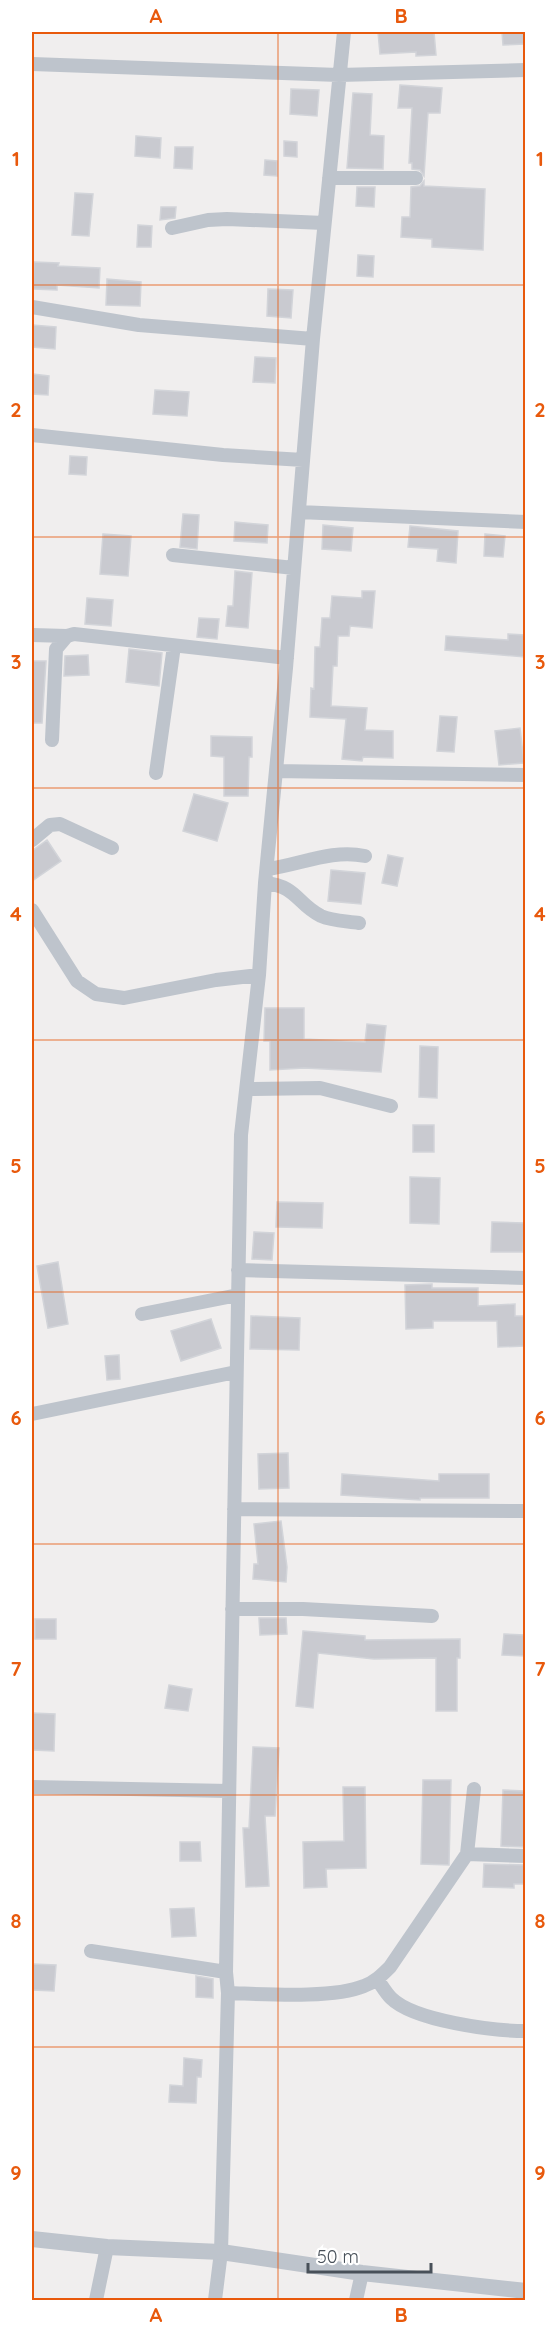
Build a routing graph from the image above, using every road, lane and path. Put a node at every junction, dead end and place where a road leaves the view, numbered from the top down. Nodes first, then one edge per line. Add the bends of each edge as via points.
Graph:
1 (344, 32) edge
2 (32, 64) edge
3 (525, 70) edge
4 (339, 75) junction
5 (329, 178) junction
6 (416, 178) dead end
7 (324, 223) junction
8 (172, 228) dead end
9 (32, 307) edge
10 (313, 339) junction
11 (32, 435) edge
12 (303, 460) junction
13 (299, 512) junction
14 (525, 522) edge
15 (172, 555) dead end
16 (294, 568) junction
17 (32, 635) edge
18 (67, 636) junction
19 (174, 646) junction
20 (287, 658) junction
21 (52, 740) dead end
22 (276, 771) junction
23 (156, 773) dead end
24 (525, 775) edge
25 (32, 840) edge
26 (112, 848) dead end
27 (365, 856) dead end
28 (267, 869) junction
29 (265, 884) junction
30 (32, 910) edge
31 (359, 923) dead end
32 (259, 975) junction
33 (247, 1089) junction
34 (391, 1106) dead end
35 (238, 1270) junction
36 (525, 1278) edge
37 (238, 1295) junction
38 (142, 1314) dead end
39 (236, 1372) junction
40 (32, 1414) edge
41 (234, 1509) junction
42 (525, 1511) edge
43 (232, 1609) junction
44 (432, 1616) dead end
45 (32, 1787) edge
46 (474, 1789) dead end
47 (229, 1791) junction
48 (467, 1854) junction
49 (525, 1856) edge
50 (91, 1951) dead end
51 (226, 1972) junction
52 (378, 1979) junction
53 (228, 1993) junction
54 (525, 2031) edge
55 (32, 2239) edge
56 (107, 2247) junction
57 (221, 2252) junction
58 (362, 2273) junction
59 (525, 2291) edge
60 (96, 2301) edge
61 (215, 2301) edge
62 (356, 2301) edge

1 - 4 street
2 - 4 street
3 - 4 street
4 - 5 street
5 - 6 street
5 - 7 street
7 - 8 street via 227,219
7 - 10 street
9 - 10 street via 139,325
10 - 12 street
11 - 12 street
12 - 13 street
13 - 14 street
13 - 16 street
15 - 16 street
16 - 20 street
17 - 18 street
18 - 19 street via 83,633
18 - 21 street via 56,649
19 - 20 street
19 - 23 street
20 - 22 street
22 - 24 street
22 - 28 street
25 - 26 street via 50,825 60,824
27 - 28 street via 337,854
28 - 29 street
29 - 31 street via 277,884 296,893 321,916
29 - 32 street
30 - 32 street via 77,981 107,997 124,998
32 - 33 street
33 - 34 street via 320,1088
33 - 35 street via 241,1135
35 - 36 street
35 - 37 street
37 - 38 street
37 - 39 street
39 - 40 street
39 - 41 street
41 - 42 street
41 - 43 street
43 - 44 street
43 - 47 street
45 - 47 street
46 - 48 street
47 - 51 street
48 - 49 street
48 - 52 street
50 - 51 street
51 - 53 street
52 - 53 street via 343,1991
52 - 54 street via 392,1999 434,2018 497,2031
53 - 57 street
55 - 56 street
56 - 57 street
56 - 60 street
57 - 58 street
57 - 61 street
58 - 59 street
58 - 62 street

